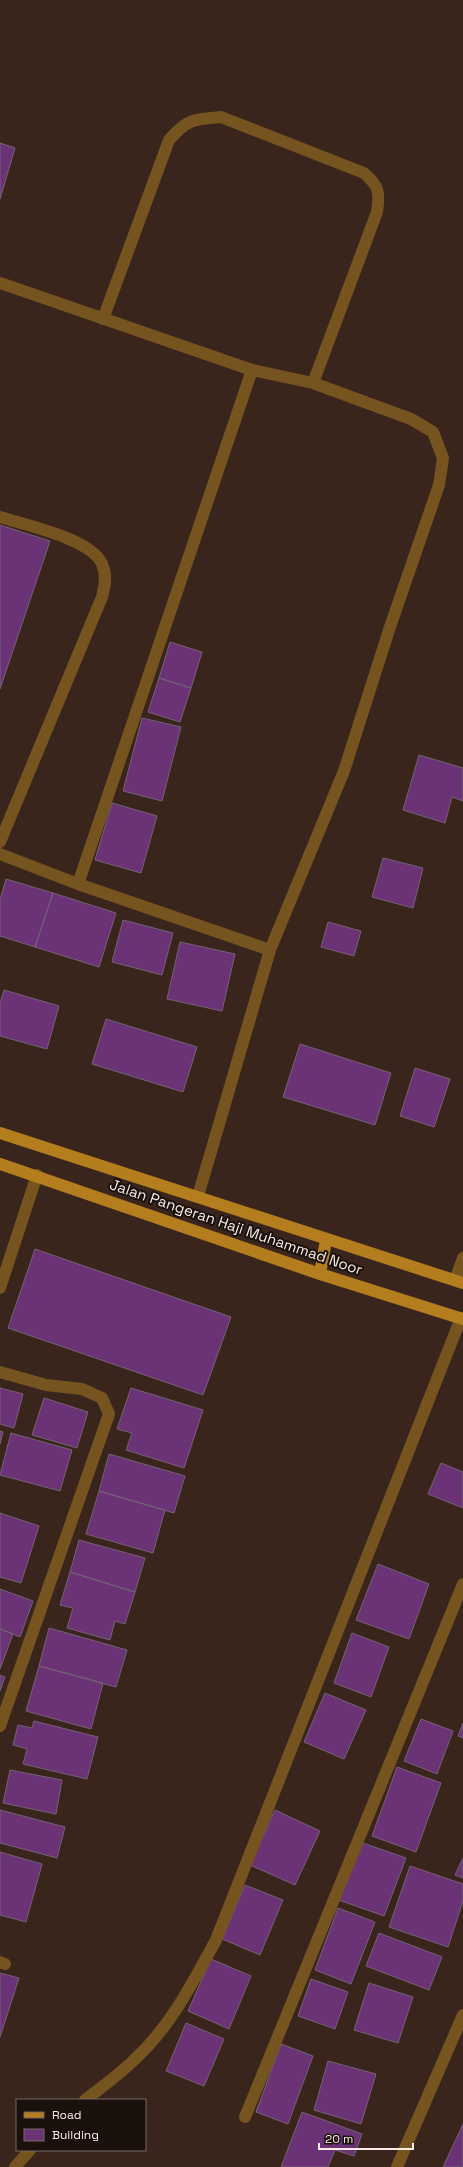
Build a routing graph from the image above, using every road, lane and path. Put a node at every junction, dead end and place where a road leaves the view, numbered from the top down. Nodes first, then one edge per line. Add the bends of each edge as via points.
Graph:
1 (0, 283) edge
2 (103, 319) junction
3 (252, 370) junction
4 (313, 383) junction
5 (0, 517) edge
6 (0, 842) edge
7 (0, 854) edge
8 (78, 884) junction
9 (270, 950) junction
10 (0, 1133) edge
11 (0, 1164) edge
12 (37, 1176) junction
13 (198, 1196) junction
14 (326, 1240) junction
15 (463, 1258) edge
16 (320, 1274) junction
17 (459, 1282) edge
18 (0, 1288) edge
19 (462, 1318) edge
20 (0, 1372) edge
21 (463, 1584) edge
22 (0, 1726) edge
23 (463, 2015) edge
24 (86, 2099) edge
25 (245, 2117) dead end
26 (29, 2151) edge
27 (15, 2167) edge
28 (397, 2167) edge

1 - 2 street
2 - 3 street
2 - 4 street via 169,140 181,126 199,118 221,117 364,173 376,183 379,196 377,212
3 - 4 street
3 - 8 street
4 - 9 street via 411,419 433,432 443,458 439,485 344,771
5 - 6 street via 74,541 93,552 102,563 106,580 102,597
7 - 8 street
8 - 9 street
9 - 13 street
10 - 13 main road, Jalan Pangeran Haji Muhammad Noor
11 - 12 main road, Jalan Pangeran Haji Muhammad Noor
12 - 16 main road, Jalan Pangeran Haji Muhammad Noor
12 - 18 street
13 - 14 main road, Jalan Pangeran Haji Muhammad Noor
14 - 16 main road
14 - 17 main road, Jalan Pangeran Haji Muhammad Noor
15 - 17 street
16 - 19 main road, Jalan Pangeran Haji Muhammad Noor
19 - 24 street via 216,1940 182,2002 160,2032 136,2059
20 - 22 street via 46,1385 82,1389 102,1398 109,1414
21 - 25 street
23 - 28 street
26 - 27 street

